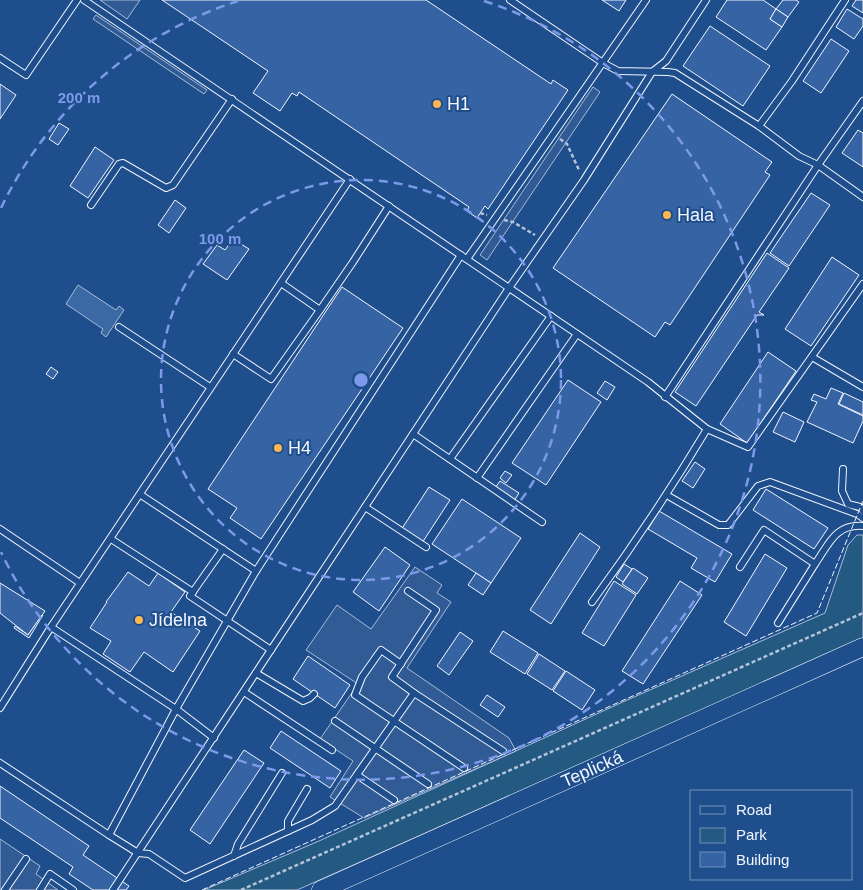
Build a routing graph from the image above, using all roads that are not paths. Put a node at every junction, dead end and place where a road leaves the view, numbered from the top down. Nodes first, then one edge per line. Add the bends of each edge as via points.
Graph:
1 (77, 0) edge
2 (84, 0) edge
3 (510, 0) edge
4 (646, 0) edge
5 (706, 0) edge
6 (845, 0) edge
7 (0, 58) edge
8 (602, 63) junction
9 (652, 72) junction
10 (232, 100) junction
11 (863, 101) edge
12 (759, 126) junction
13 (818, 165) junction
14 (350, 179) junction
15 (863, 197) edge
16 (92, 205) dead end
17 (389, 206) junction
18 (461, 255) junction
19 (467, 259) junction
20 (281, 283) junction
21 (863, 284) edge
22 (509, 288) junction
23 (320, 310) junction
24 (551, 316) junction
25 (119, 327) dead end
26 (577, 334) junction
27 (233, 354) junction
28 (812, 357) junction
29 (210, 387) junction
30 (863, 387) edge
31 (665, 397) junction
32 (707, 429) junction
33 (413, 434) junction
34 (450, 459) junction
35 (842, 469) dead end
36 (477, 478) junction
37 (141, 495) junction
38 (670, 497) dead end
39 (366, 507) junction
40 (863, 511) edge
41 (863, 518) edge
42 (542, 522) dead end
43 (863, 526) edge
44 (0, 529) edge
45 (110, 539) junction
46 (426, 547) dead end
47 (223, 549) junction
48 (815, 564) junction
49 (740, 567) dead end
50 (256, 571) junction
51 (80, 583) junction
52 (408, 591) dead end
53 (193, 592) junction
54 (592, 602) dead end
55 (227, 622) junction
56 (778, 624) dead end
57 (51, 627) junction
58 (863, 647) edge
59 (271, 650) junction
60 (401, 664) junction
61 (256, 673) junction
62 (244, 692) junction
63 (414, 692) junction
64 (314, 694) dead end
65 (0, 708) edge
66 (176, 709) junction
67 (394, 721) junction
68 (336, 722) dead end
69 (214, 738) junction
70 (375, 749) junction
71 (332, 750) dead end
72 (503, 751) dead end
73 (0, 763) edge
74 (464, 768) dead end
75 (282, 773) dead end
76 (357, 775) junction
77 (428, 784) dead end
78 (307, 789) dead end
79 (394, 800) dead end
80 (288, 831) junction
81 (109, 835) junction
82 (138, 853) junction
83 (234, 856) junction
84 (26, 859) dead end
85 (5, 890) edge
86 (40, 890) edge
87 (73, 890) edge
88 (113, 890) edge
89 (321, 890) edge

1 - 7 lane via 26,75
2 - 10 lane
3 - 8 lane
4 - 8 lane
5 - 9 lane via 666,61
6 - 12 lane
8 - 9 lane via 618,71
8 - 19 lane
9 - 12 lane via 675,73
9 - 22 lane via 584,180
10 - 14 lane
10 - 16 lane via 173,185 166,188 123,163
11 - 13 lane
12 - 13 lane via 799,156
13 - 15 lane
13 - 31 lane
14 - 17 lane
14 - 20 lane
17 - 18 lane
17 - 23 lane
18 - 19 lane
18 - 50 lane
19 - 22 lane
20 - 23 lane
20 - 27 lane
21 - 28 lane
22 - 24 lane
22 - 33 lane
23 - 27 lane via 271,379
24 - 26 lane
24 - 34 lane
25 - 29 lane
26 - 31 lane
26 - 36 lane
27 - 29 lane
28 - 30 lane
28 - 32 lane via 748,447
29 - 37 lane
31 - 32 lane
32 - 54 lane via 676,482
33 - 34 lane
33 - 39 lane
34 - 36 lane
35 - 40 lane via 842,491 848,504
36 - 42 lane
37 - 45 lane
37 - 47 lane
38 - 41 lane via 719,526 728,525 758,486 770,482
39 - 46 lane
39 - 59 lane
43 - 48 lane via 852,526 836,533
44 - 51 lane
45 - 51 lane
45 - 53 lane
47 - 50 lane
47 - 53 lane
48 - 49 lane via 764,530
48 - 56 lane
50 - 55 lane
51 - 57 lane
52 - 60 lane via 436,610
53 - 55 lane via 190,596
55 - 59 lane
55 - 66 lane
57 - 65 lane
57 - 66 lane
58 - 89 main road, Teplická
59 - 61 lane
60 - 63 lane via 392,677
60 - 67 lane via 381,650 362,677 355,695
61 - 62 lane
61 - 64 lane via 303,701
62 - 69 lane
62 - 71 lane
63 - 67 lane
63 - 72 lane
66 - 69 lane
66 - 81 lane
67 - 70 lane
67 - 74 lane
68 - 70 lane
69 - 82 lane
70 - 76 lane
70 - 77 lane
73 - 81 lane
75 - 83 lane via 238,844
76 - 79 lane
76 - 80 lane via 335,806
78 - 80 lane via 288,821
80 - 83 lane
81 - 82 lane
82 - 83 lane via 149,854 185,878
82 - 88 lane
84 - 85 lane
86 - 87 lane via 50,874

